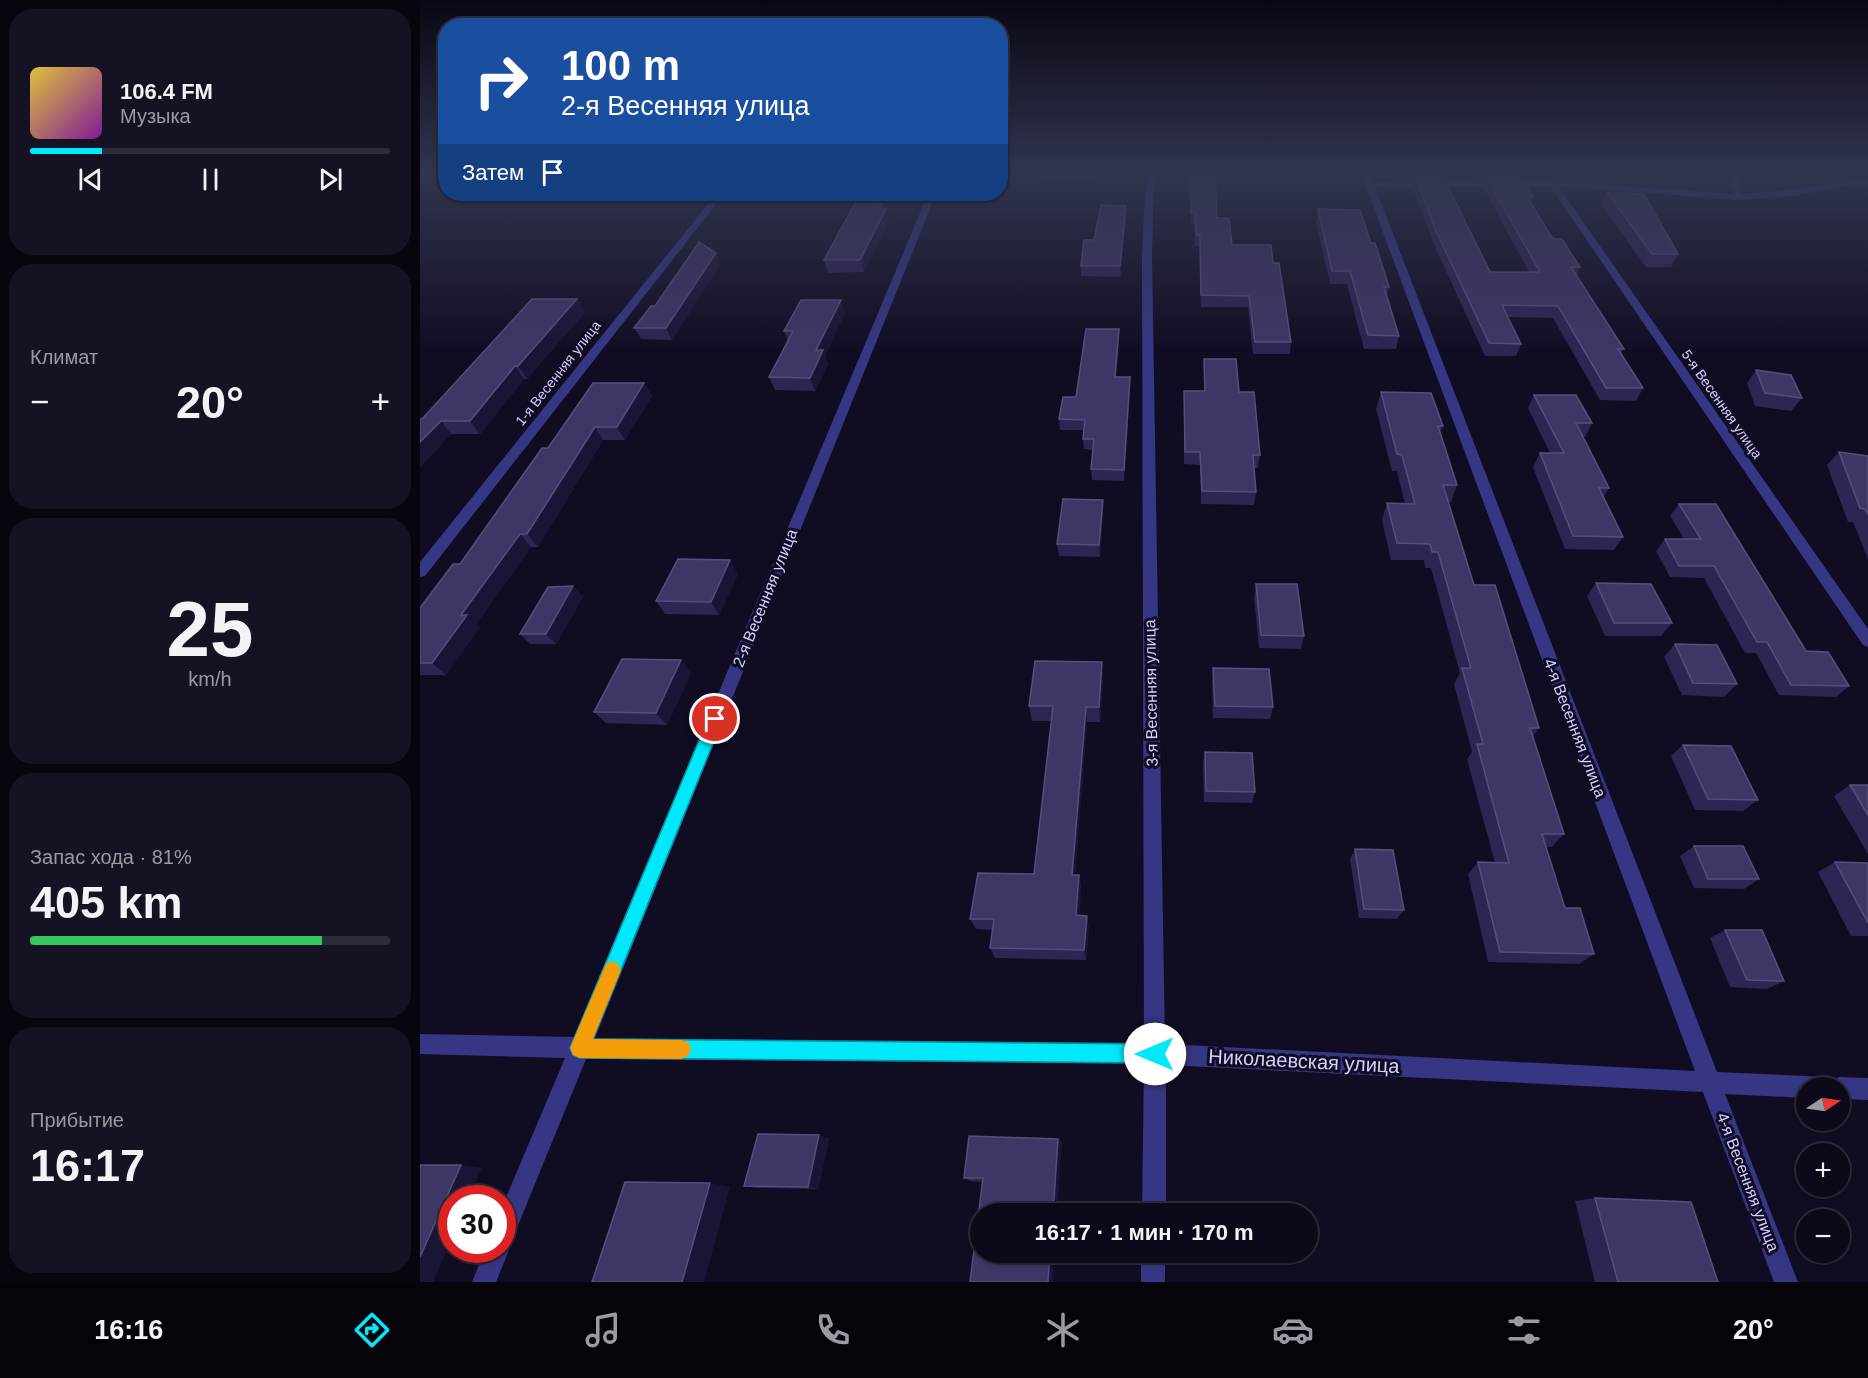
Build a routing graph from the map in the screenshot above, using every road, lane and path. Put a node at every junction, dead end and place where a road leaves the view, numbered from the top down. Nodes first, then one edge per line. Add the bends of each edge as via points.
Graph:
1 (689, 233) edge
2 (916, 233) edge
3 (1148, 233) edge
4 (1387, 233) edge
5 (1586, 233) edge
6 (420, 572) edge
7 (1868, 641) edge
8 (420, 1044) edge
9 (580, 1048) junction
10 (1155, 1054) junction
11 (1710, 1082) junction
12 (1796, 1086) edge
13 (1850, 1088) edge
14 (1868, 1089) edge
15 (516, 1202) edge
16 (1154, 1203) edge
17 (492, 1263) edge
18 (1153, 1263) edge
19 (484, 1282) edge
20 (1153, 1282) edge
21 (1786, 1282) edge

1 - 6 street, 1-я Весенняя улица
2 - 9 street, 2-я Весенняя улица
3 - 10 street, 3-я Весенняя улица
4 - 11 street, 4-я Весенняя улица
5 - 7 street, 5-я Весенняя улица
8 - 9 street, Николаевская улица
9 - 10 street, Николаевская улица
9 - 15 street, 2-я Весенняя улица
10 - 11 street, Николаевская улица
10 - 16 street, 3-я Весенняя улица
11 - 12 street, Николаевская улица
11 - 21 street, 4-я Весенняя улица
13 - 14 street
17 - 19 street
18 - 20 street

